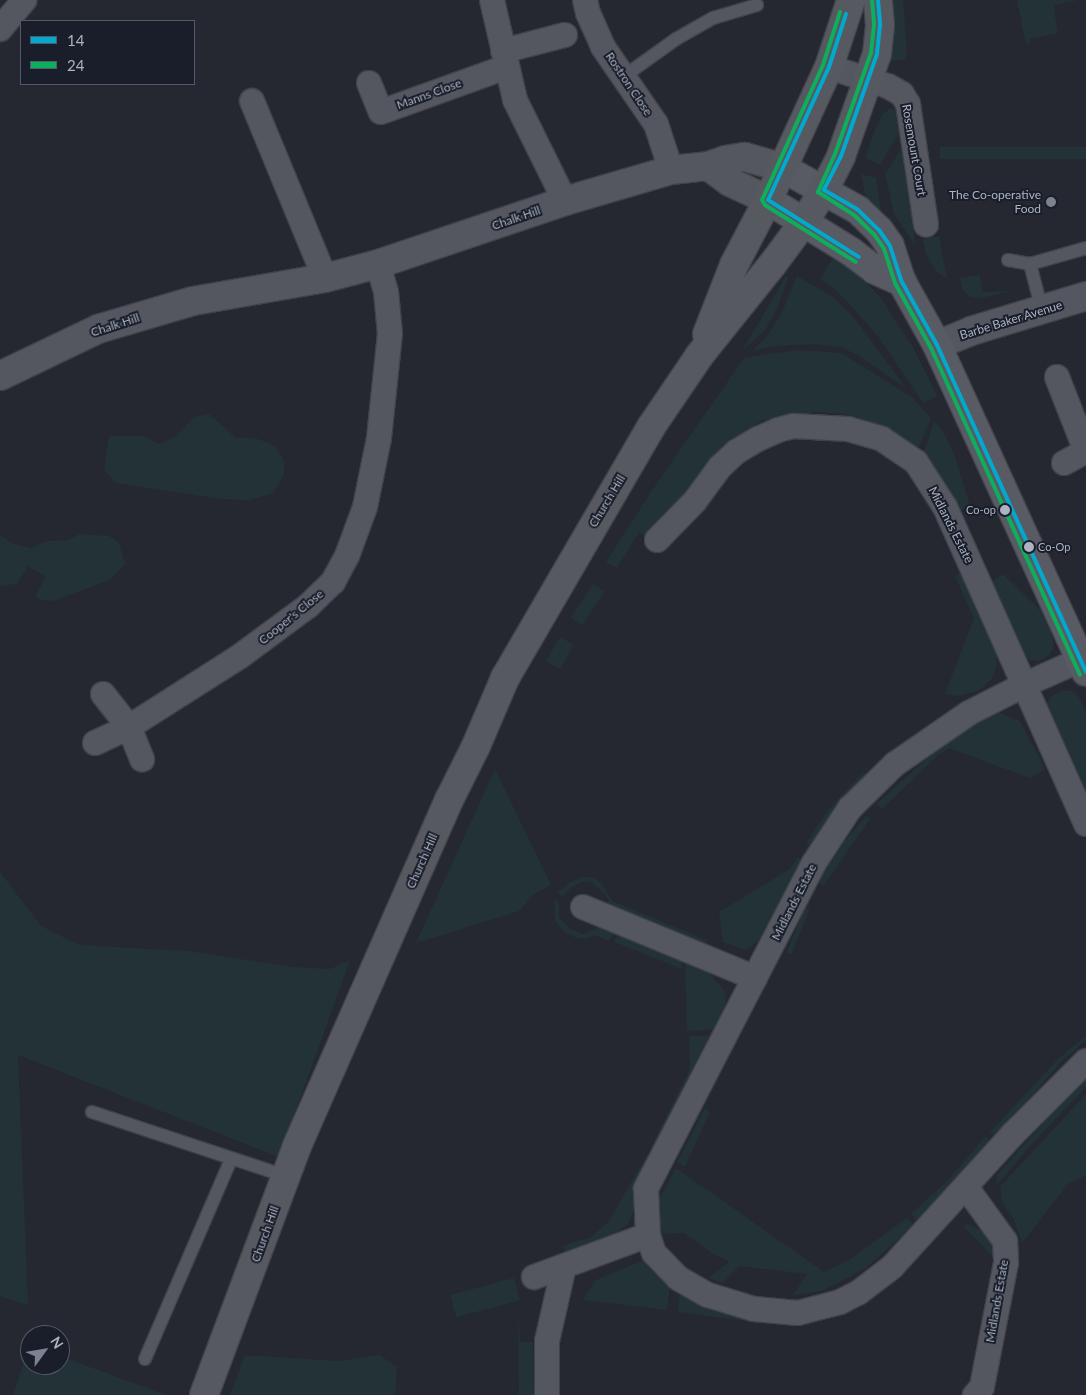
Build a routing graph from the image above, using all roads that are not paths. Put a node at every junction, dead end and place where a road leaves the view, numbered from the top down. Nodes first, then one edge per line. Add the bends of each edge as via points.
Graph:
1 (24, 0) edge
2 (492, 0) edge
3 (585, 0) edge
4 (851, 0) edge
5 (878, 0) edge
6 (757, 6) dead end
7 (0, 29) edge
8 (565, 34) dead end
9 (505, 59) junction
10 (829, 67) junction
11 (623, 77) junction
12 (870, 80) junction
13 (369, 83) dead end
14 (252, 100) dead end
15 (708, 166) junction
16 (783, 168) junction
17 (670, 170) junction
18 (824, 190) junction
19 (768, 200) junction
20 (565, 201) junction
21 (804, 222) junction
22 (926, 225) dead end
23 (1086, 248) edge
24 (1008, 260) dead end
25 (378, 264) junction
26 (1030, 264) junction
27 (325, 278) junction
28 (902, 282) junction
29 (1086, 296) edge
30 (1042, 310) junction
31 (937, 345) junction
32 (699, 356) junction
33 (0, 376) edge
34 (1057, 377) dead end
35 (1086, 451) edge
36 (1064, 463) dead end
37 (657, 540) dead end
38 (1083, 666) edge
39 (1024, 684) junction
40 (103, 694) dead end
41 (129, 727) junction
42 (95, 743) dead end
43 (142, 759) dead end
44 (1086, 824) edge
45 (583, 908) dead end
46 (755, 978) junction
47 (1086, 1061) edge
48 (92, 1112) dead end
49 (231, 1159) junction
50 (286, 1176) junction
51 (966, 1187) junction
52 (648, 1235) junction
53 (564, 1266) junction
54 (534, 1277) dead end
55 (145, 1359) dead end
56 (204, 1395) edge
57 (547, 1395) edge
58 (975, 1395) edge

1 - 7 street
2 - 9 street
3 - 11 street, Rostron Close via 604,47
4 - 10 main road, Church Hill
5 - 12 main road, Church Hill via 880,25
6 - 11 lane via 713,18 676,39
8 - 9 street
9 - 13 street, Manns Close via 381,112
9 - 20 street via 515,100
10 - 12 street, Rosemount Court
10 - 16 main road, Church Hill
11 - 17 street, Rostron Close via 656,124
12 - 18 main road, Church Hill via 841,156
12 - 22 street, Rosemount Court via 902,94 908,104
14 - 27 street
15 - 16 street, Chalk Hill via 745,157
15 - 17 street, Chalk Hill
15 - 19 street via 730,182
16 - 18 main road
16 - 19 main road, Church Hill
17 - 20 street, Chalk Hill
18 - 21 main road, Church Hill
18 - 28 main road via 858,210 879,230 890,246
19 - 21 main road
19 - 32 main road, Church Hill via 734,265
20 - 25 street, Chalk Hill
21 - 28 main road via 874,270
21 - 32 main road, Church Hill
23 - 26 lane
24 - 26 lane
25 - 27 street, Chalk Hill
25 - 41 street, Cooper's Close via 386,292 390,334 379,438 365,507 333,582 274,633
26 - 30 lane
27 - 33 street, Chalk Hill via 193,301 107,327
28 - 31 main road
29 - 30 street, Barbe Baker Avenue
30 - 31 street, Barbe Baker Avenue via 971,331
31 - 38 main road
32 - 50 main road, Church Hill via 646,436 505,678 343,1039
34 - 35 street
35 - 36 street
37 - 39 street, Midlands Estate via 695,501 720,466 736,452 778,430 794,426 848,429 882,439 916,462 945,507
38 - 39 street, Midlands Estate
39 - 44 street, Midlands Estate
39 - 46 street, Midlands Estate via 968,713 895,764 850,808 816,859
40 - 41 street
41 - 42 street, Cooper's Close
41 - 43 street
45 - 46 street
46 - 52 street, Midlands Estate via 646,1190
47 - 51 street, Midlands Estate
48 - 49 lane
49 - 50 lane
49 - 55 lane
50 - 56 main road, Church Hill
51 - 52 street, Midlands Estate via 892,1267 858,1293 840,1302 798,1312 754,1309 708,1295 678,1278 654,1253
51 - 58 street, Midlands Estate via 1005,1241 1006,1263 982,1387
52 - 53 street
53 - 54 street
53 - 57 street via 546,1341

